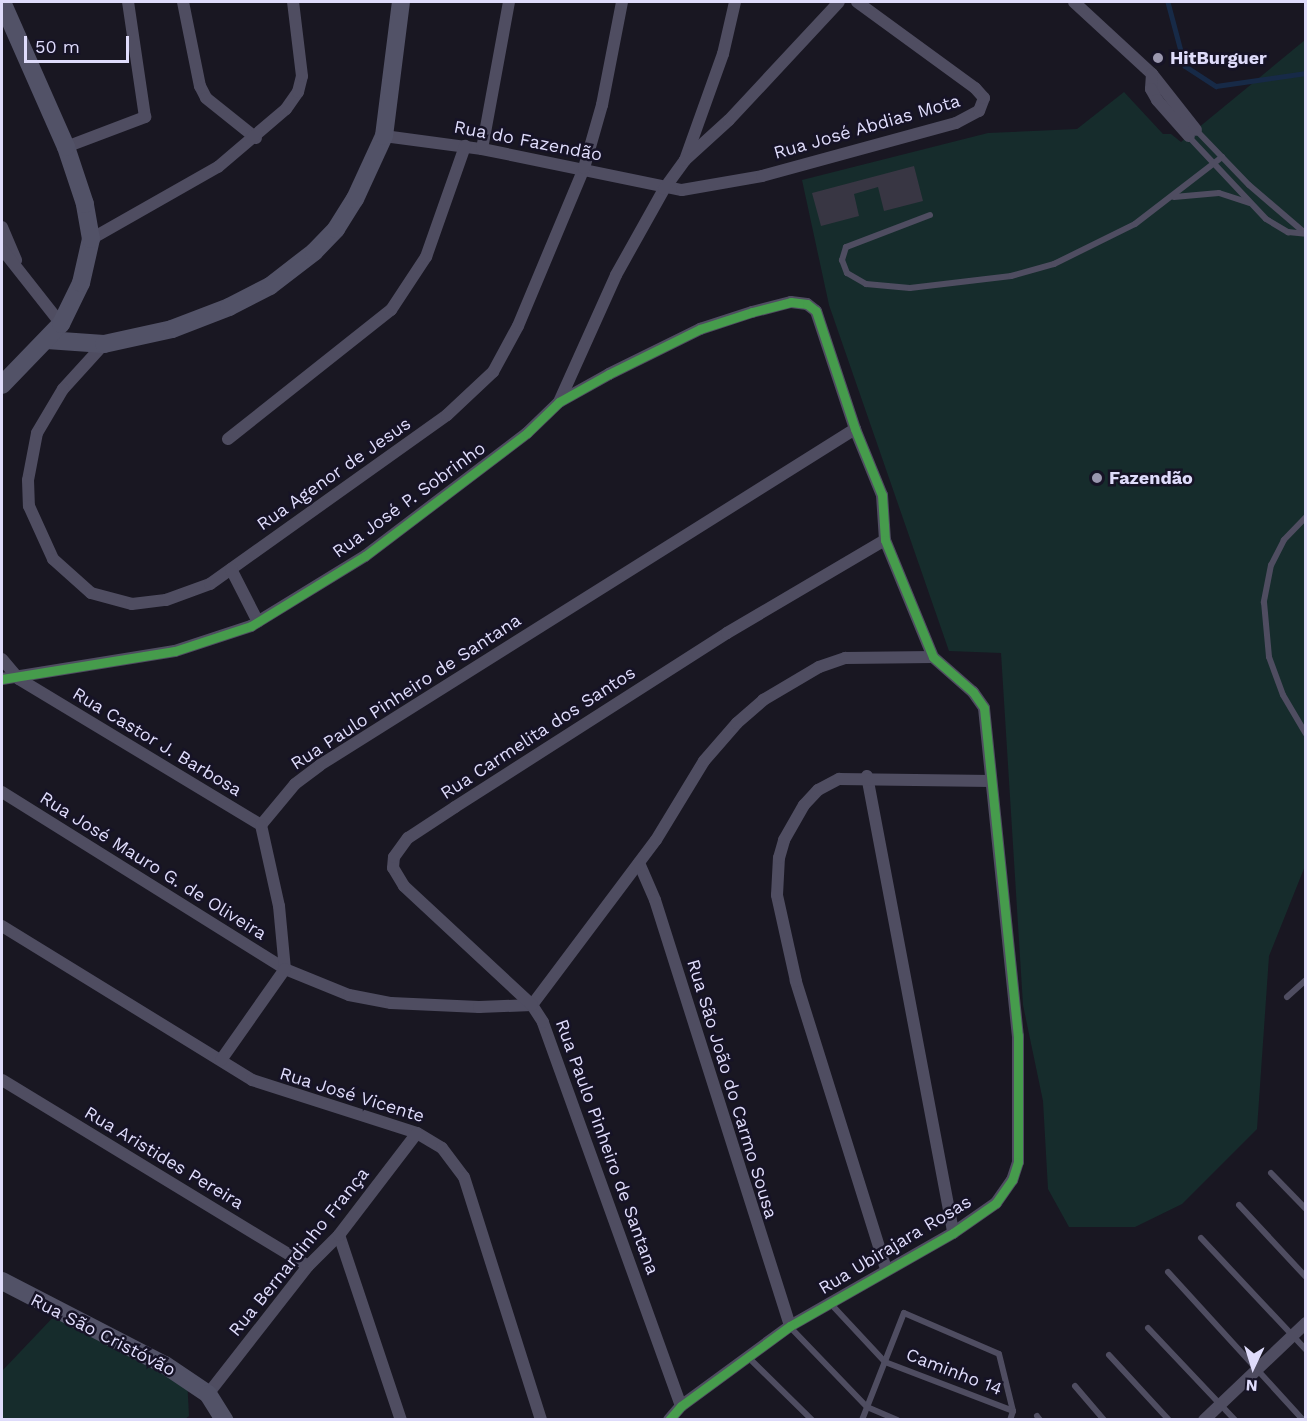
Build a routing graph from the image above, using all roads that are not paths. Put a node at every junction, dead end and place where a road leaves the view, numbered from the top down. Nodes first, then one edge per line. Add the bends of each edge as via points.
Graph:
1 (2, 2) edge
2 (128, 2) edge
3 (183, 2) edge
4 (293, 2) edge
5 (401, 2) edge
6 (509, 2) edge
7 (622, 2) edge
8 (735, 2) edge
9 (838, 2) edge
10 (857, 2) edge
11 (1074, 2) edge
12 (1192, 133) junction
13 (384, 136) junction
14 (256, 138) junction
15 (465, 146) junction
16 (66, 147) junction
17 (482, 149) junction
18 (1222, 157) junction
19 (685, 159) junction
20 (1213, 164) junction
21 (584, 168) junction
22 (664, 189) junction
23 (1174, 197) junction
24 (1252, 204) junction
25 (930, 215) dead end
26 (2, 227) edge
27 (1305, 234) edge
28 (91, 239) junction
29 (2, 249) edge
30 (22, 274) junction
31 (61, 324) junction
32 (47, 340) junction
33 (104, 344) junction
34 (2, 385) edge
35 (559, 402) junction
36 (855, 429) junction
37 (228, 440) dead end
38 (1305, 517) edge
39 (885, 540) junction
40 (231, 569) junction
41 (258, 622) junction
42 (933, 657) junction
43 (2, 659) edge
44 (2, 680) edge
45 (19, 680) junction
46 (1305, 734) edge
47 (867, 776) junction
48 (991, 781) junction
49 (2, 792) edge
50 (261, 825) junction
51 (639, 863) junction
52 (2, 926) edge
53 (285, 969) junction
54 (1305, 980) edge
55 (1287, 997) dead end
56 (532, 1005) junction
57 (221, 1060) junction
58 (2, 1080) edge
59 (417, 1132) junction
60 (1271, 1173) dead end
61 (1239, 1205) dead end
62 (1305, 1209) edge
63 (953, 1233) junction
64 (339, 1235) junction
65 (1201, 1238) dead end
66 (308, 1266) junction
67 (886, 1269) junction
68 (1168, 1272) dead end
69 (1305, 1277) edge
70 (2, 1281) edge
71 (830, 1302) junction
72 (1305, 1323) edge
73 (790, 1326) junction
74 (1148, 1328) dead end
75 (1292, 1335) junction
76 (1305, 1350) edge
77 (1109, 1355) dead end
78 (748, 1356) junction
79 (885, 1362) junction
80 (1258, 1369) junction
81 (1075, 1386) dead end
82 (208, 1394) junction
83 (1220, 1404) junction
84 (681, 1406) junction
85 (867, 1407) junction
86 (1013, 1411) junction
87 (671, 1418) edge
88 (224, 1419) edge
89 (401, 1419) edge
90 (541, 1419) edge
91 (812, 1419) edge
92 (862, 1419) edge
93 (897, 1419) edge
94 (1010, 1419) edge
95 (1104, 1419) edge
96 (1169, 1419) edge
97 (1204, 1419) edge
98 (1235, 1419) edge
99 (1303, 1419) edge

1 - 16 main road
2 - 16 street via 145,117
3 - 14 street via 200,86 206,98
4 - 14 street via 301,54 298,92
5 - 13 main road
6 - 17 street
7 - 21 street, Rua Agenor de Jesus via 602,105
8 - 19 street via 723,54
9 - 19 street via 737,112
10 - 22 street, Rua José Abdias Mota via 975,88 984,98 979,111 956,123 762,176 699,189
11 - 12 street via 1152,74 1154,95
12 - 18 lane
12 - 20 lane
13 - 15 street, Rua do Fazendão
13 - 33 main road via 366,178 336,229 293,272 229,307 172,329
14 - 28 street via 184,188
15 - 17 street, Rua do Fazendão
15 - 37 street via 426,257 391,310
16 - 28 main road via 85,204
17 - 21 street, Rua do Fazendão
18 - 20 lane
18 - 27 lane
19 - 22 street
20 - 23 lane
20 - 24 lane
21 - 22 street, Rua do Fazendão
21 - 40 street, Rua Agenor de Jesus via 514,334 482,385 447,415
22 - 35 street via 616,276
23 - 24 lane via 1219,193
23 - 25 lane via 1085,250 1011,276 910,288 866,284 846,273 842,260 846,247
24 - 27 lane via 1275,225
26 - 30 street
28 - 31 main road via 81,283
29 - 30 street
30 - 31 street
31 - 32 main road
32 - 33 main road
32 - 34 main road
33 - 40 street, Rua Agenor de Jesus via 63,389 37,433 28,480 29,506 44,544 71,579 91,593 121,603 182,596 210,584
35 - 36 street, Rua José P. Sobrinho via 700,329 799,302 812,307 820,316
35 - 41 street, Rua José P. Sobrinho via 527,433 374,549
36 - 39 street via 882,495
36 - 50 street, Rua Paulo Pinheiro de Santana via 320,765 295,784
38 - 46 lane via 1284,540 1271,565 1264,602 1269,657
39 - 42 street
39 - 56 street, Rua Carmelita dos Santos via 727,633 455,807 400,847 393,868 404,886
40 - 41 street
41 - 45 street, Rua José P. Sobrinho via 175,651
42 - 48 street, Rua Ubirajara Rosas via 980,700
42 - 51 street via 845,658 819,667 763,700 736,723 704,761
43 - 45 street
44 - 45 street
45 - 50 street, Rua Castor J. Barbosa
47 - 48 street
47 - 63 street
47 - 67 street via 828,783 804,805 784,840 777,895 796,981
48 - 63 street, Rua Ubirajara Rosas via 1018,1036 1018,1162 1004,1194
49 - 53 street, Rua José Mauro G. de Oliveira
50 - 53 street via 279,906
51 - 56 street
51 - 73 street, Rua São João do Carmo Sousa via 655,900
52 - 57 street, Rua José Vicente
53 - 56 street, Rua Paulo Pinheiro de Santana via 349,995 391,1003
53 - 57 street
54 - 55 lane
56 - 84 street, Rua Paulo Pinheiro de Santana via 551,1037
57 - 59 street, Rua José Vicente via 268,1088
58 - 66 street, Rua Aristides Pereira
59 - 64 street, Rua Bernardinho França
59 - 90 street, Rua José Vicente via 442,1148 464,1177
60 - 62 lane
61 - 69 lane
63 - 67 street, Rua Ubirajara Rosas
64 - 66 street, Rua Bernardinho França
64 - 89 street
65 - 75 lane
66 - 82 street, Rua Bernardinho França
67 - 71 street, Rua Ubirajara Rosas
68 - 80 lane
70 - 82 main road, Rua São Cristóvão via 165,1365
71 - 73 street, Rua Ubirajara Rosas
71 - 79 lane
72 - 75 street
73 - 78 street, Rua Ubirajara Rosas
73 - 85 lane
74 - 83 lane
75 - 76 lane
75 - 80 street
77 - 96 lane
78 - 84 street, Rua Ubirajara Rosas
78 - 91 lane
79 - 85 lane
79 - 86 lane, Caminho 14
79 - 86 lane via 904,1313 999,1354
80 - 83 street
80 - 99 lane
81 - 95 lane
82 - 88 main road, Rua São Cristóvão
83 - 97 street
83 - 98 lane
84 - 87 street, Rua Ubirajara Rosas
85 - 92 lane
85 - 93 lane
86 - 94 lane

